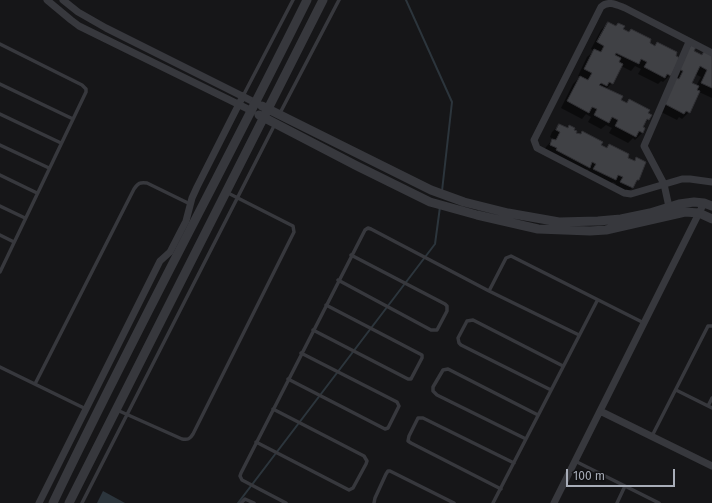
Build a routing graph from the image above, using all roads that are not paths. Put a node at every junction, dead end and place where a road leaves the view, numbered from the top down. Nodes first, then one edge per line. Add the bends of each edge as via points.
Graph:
1 (47, 0) edge
2 (63, 0) edge
3 (293, 0) edge
4 (307, 0) edge
5 (323, 0) edge
6 (339, 0) edge
7 (690, 42) junction
8 (0, 44) edge
9 (143, 46) junction
10 (712, 53) edge
11 (139, 55) junction
12 (0, 84) edge
13 (243, 96) junction
14 (239, 105) junction
15 (254, 107) junction
16 (265, 113) junction
17 (0, 114) edge
18 (73, 118) junction
19 (277, 119) junction
20 (61, 143) junction
21 (0, 145) edge
22 (49, 168) junction
23 (0, 175) edge
24 (712, 182) edge
25 (664, 184) junction
26 (226, 191) junction
27 (38, 193) junction
28 (238, 198) junction
29 (191, 204) junction
30 (708, 204) edge
31 (0, 206) edge
32 (669, 207) junction
33 (699, 213) junction
34 (26, 218) junction
35 (712, 219) edge
36 (0, 235) edge
37 (14, 242) junction
38 (351, 255) junction
39 (1, 266) edge
40 (0, 272) edge
41 (338, 280) junction
42 (489, 291) junction
43 (597, 300) junction
44 (326, 305) junction
45 (644, 323) junction
46 (712, 326) edge
47 (313, 330) junction
48 (579, 335) junction
49 (301, 353) junction
50 (563, 366) junction
51 (0, 367) edge
52 (288, 379) junction
53 (35, 384) junction
54 (551, 390) junction
55 (676, 390) junction
56 (712, 398) edge
57 (710, 407) edge
58 (86, 409) junction
59 (116, 409) junction
60 (272, 409) junction
61 (600, 411) junction
62 (127, 415) junction
63 (538, 415) junction
64 (652, 436) junction
65 (526, 440) junction
66 (256, 442) junction
67 (575, 461) junction
68 (514, 463) junction
69 (712, 466) edge
70 (625, 486) junction
71 (501, 489) junction
72 (39, 503) edge
73 (53, 503) edge
74 (69, 503) edge
75 (82, 503) edge
76 (241, 503) edge
77 (254, 503) edge
78 (286, 503) edge
79 (374, 503) edge
80 (454, 503) edge
81 (493, 503) edge
82 (554, 503) edge
83 (616, 503) edge
84 (659, 503) edge

1 - 11 street via 75,23
2 - 9 street via 78,12
3 - 13 lane
4 - 15 street
5 - 16 street
6 - 19 lane
7 - 10 street
7 - 25 street via 644,146
7 - 25 street via 625,8 612,3 604,4 534,140 537,148 624,193 631,194
8 - 18 lane via 84,86 86,92
9 - 11 street
9 - 13 street
11 - 14 street
12 - 18 lane
13 - 14 street
13 - 15 street
14 - 15 street
14 - 29 street via 197,187
15 - 16 street
15 - 73 street
16 - 19 street
16 - 26 street
17 - 20 lane
18 - 20 lane
19 - 28 lane
19 - 32 street via 441,194 508,213 559,222 598,221 620,219
19 - 33 street via 357,166 430,202 543,230 606,230 685,212
20 - 22 lane
21 - 22 lane
22 - 27 lane
23 - 27 lane
24 - 25 street via 686,179
25 - 32 street
26 - 28 lane
26 - 59 street
27 - 34 lane
28 - 62 lane
28 - 62 lane via 293,226 294,232 193,434 186,440 182,439
29 - 53 lane via 147,183 138,184
29 - 58 street via 176,242 160,261
30 - 32 street via 683,203
30 - 33 street
31 - 34 lane
33 - 35 street
33 - 45 street
34 - 37 lane
36 - 37 lane
37 - 39 lane
38 - 41 lane
38 - 41 lane via 445,304 447,312 434,331
38 - 42 lane via 368,228
39 - 40 lane
41 - 44 lane
42 - 43 lane via 506,258 511,256
42 - 48 lane
43 - 45 lane
43 - 48 lane
44 - 47 lane
44 - 47 lane via 422,355 412,378 408,379
45 - 61 street
46 - 55 lane via 706,328
47 - 49 lane
48 - 50 lane
49 - 52 lane
49 - 52 lane via 397,402 399,406 388,428 385,429
50 - 54 lane
50 - 54 lane via 472,320 468,321 458,338 461,345
51 - 53 lane
52 - 60 lane
53 - 58 lane
54 - 63 lane
55 - 57 lane
55 - 64 lane
56 - 57 lane
58 - 72 street
59 - 62 lane
59 - 74 street
60 - 66 lane
60 - 66 lane via 364,456 366,464 353,488 349,490
61 - 64 street
61 - 67 street
62 - 75 lane
63 - 65 lane
63 - 65 lane via 448,369 443,370 433,387 437,395
64 - 69 street
65 - 68 lane
66 - 78 lane via 241,473 241,479
67 - 70 lane
67 - 82 street
68 - 71 lane
68 - 71 lane via 423,418 418,418 408,441
70 - 83 lane
70 - 84 lane
71 - 81 lane
76 - 77 lane via 245,498
79 - 80 lane via 386,474 390,471

